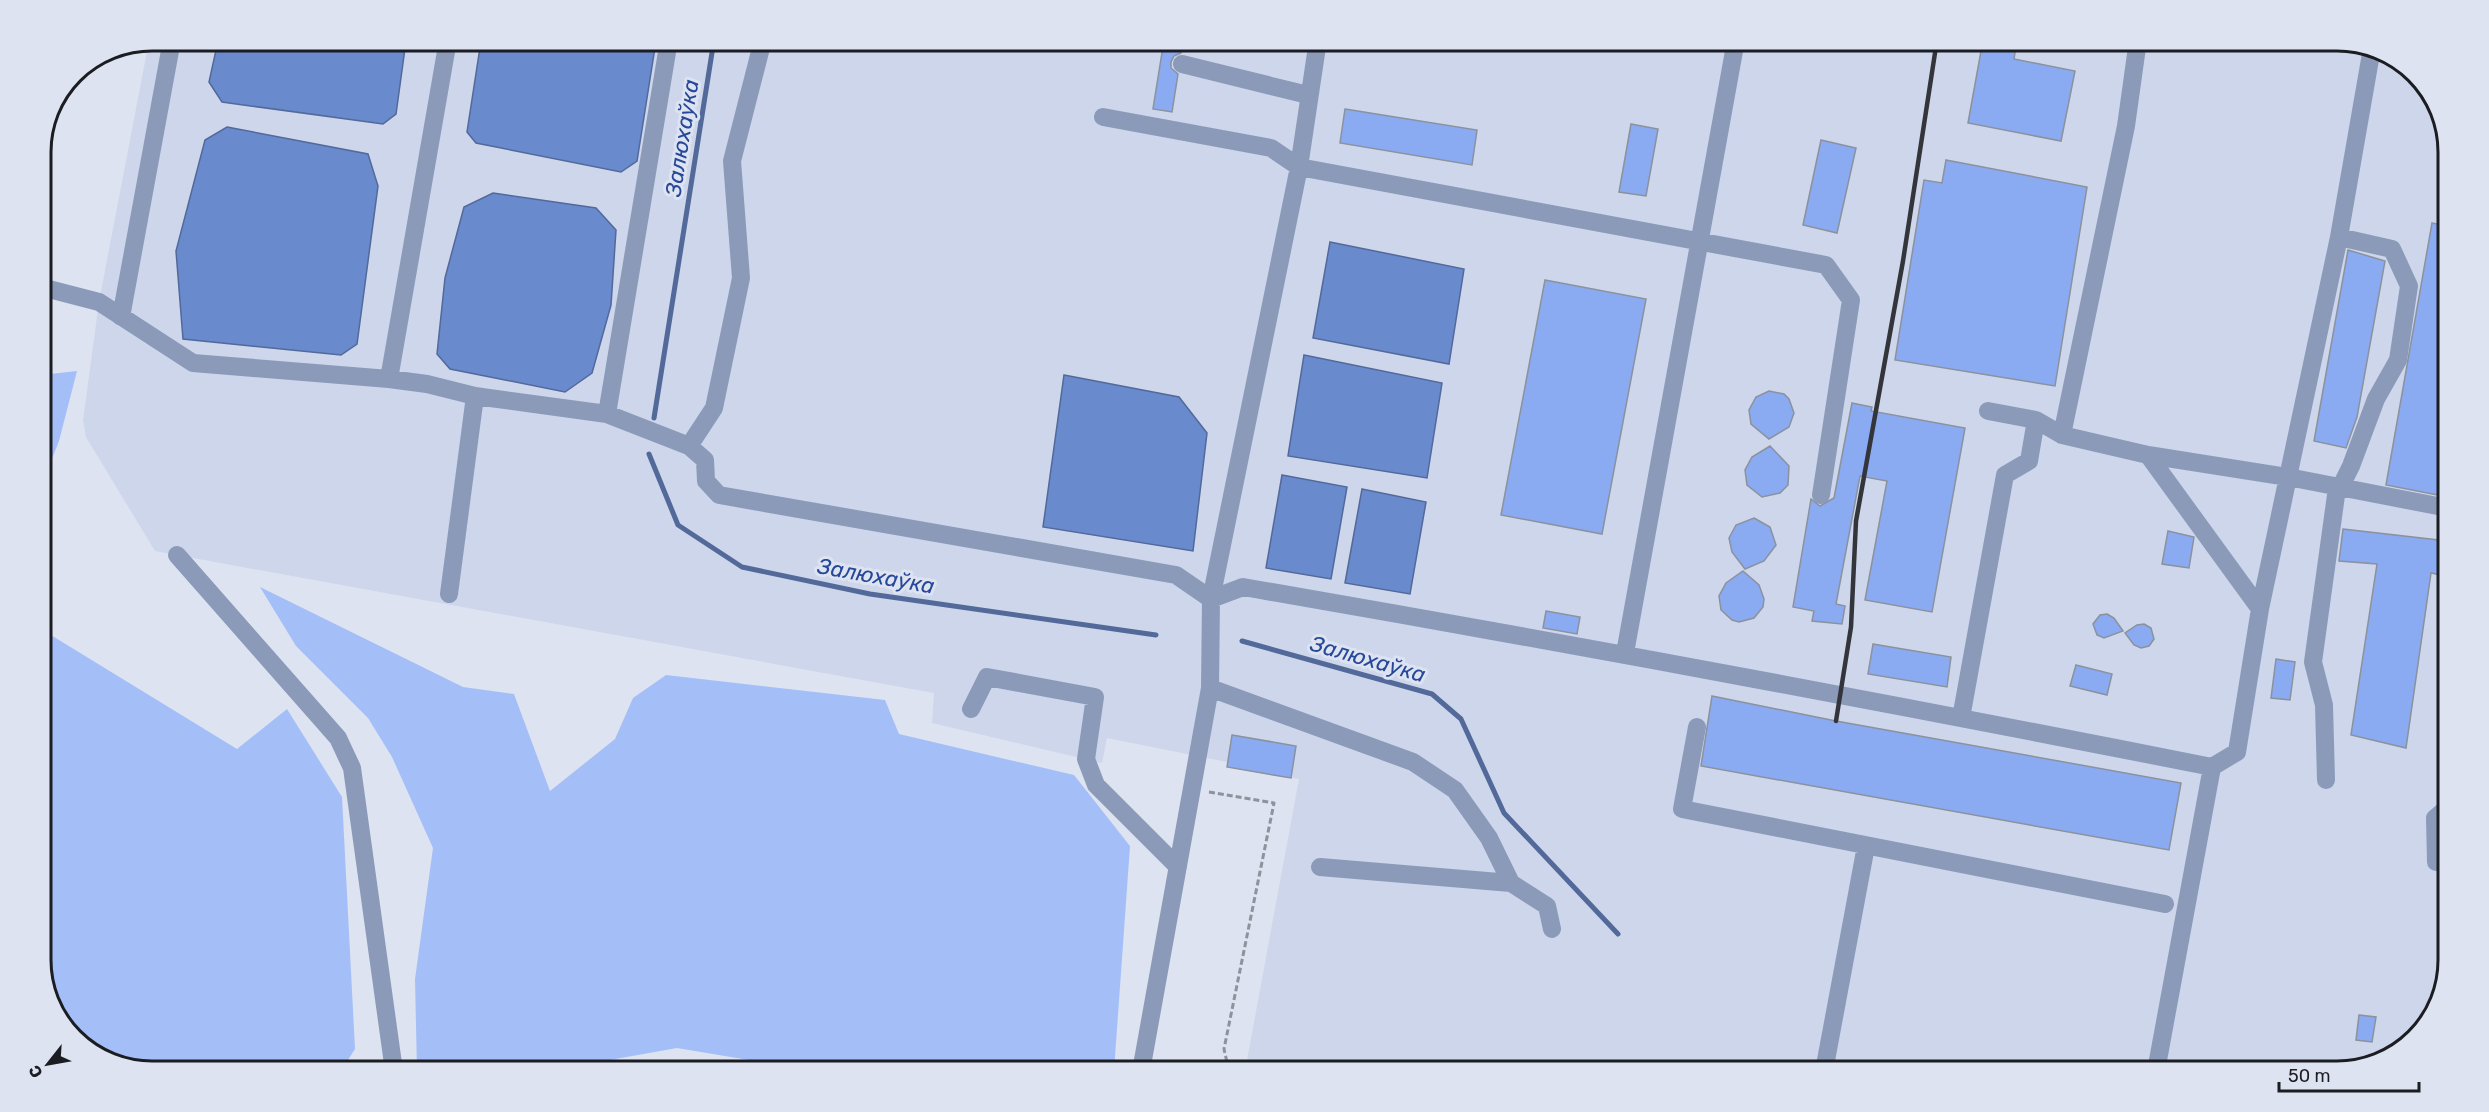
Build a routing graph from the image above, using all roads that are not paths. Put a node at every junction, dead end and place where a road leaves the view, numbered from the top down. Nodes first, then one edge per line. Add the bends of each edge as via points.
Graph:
1 (170, 51) edge
2 (446, 51) edge
3 (667, 51) edge
4 (760, 51) edge
5 (1316, 51) edge
6 (1734, 51) edge
7 (2136, 51) edge
8 (2370, 57) edge
9 (1182, 64) dead end
10 (1308, 95) junction
11 (1103, 117) dead end
12 (1299, 167) junction
13 (2339, 237) junction
14 (1698, 242) junction
15 (51, 290) edge
16 (121, 317) junction
17 (389, 379) junction
18 (475, 396) junction
19 (1988, 411) dead end
20 (607, 414) junction
21 (2036, 420) junction
22 (2062, 435) junction
23 (689, 446) junction
24 (2148, 455) junction
25 (2288, 477) junction
26 (2337, 488) junction
27 (1821, 495) dead end
28 (2438, 506) edge
29 (177, 555) dead end
30 (449, 594) dead end
31 (1211, 599) junction
32 (2260, 609) junction
33 (1625, 653) junction
34 (1210, 688) junction
35 (970, 709) dead end
36 (1962, 718) junction
37 (1697, 728) dead end
38 (2212, 767) junction
39 (2326, 780) dead end
40 (2438, 815) edge
41 (1866, 846) junction
42 (2436, 862) dead end
43 (1178, 867) junction
44 (1320, 867) dead end
45 (1511, 883) junction
46 (2165, 904) dead end
47 (1552, 929) dead end
48 (393, 1061) edge
49 (1143, 1061) edge
50 (1826, 1061) edge
51 (2158, 1061) edge

1 - 16 lane
2 - 17 lane
3 - 20 lane
4 - 23 lane via 732,161 741,278 714,408
5 - 10 lane
6 - 14 lane
7 - 22 lane via 2126,126
8 - 13 lane
9 - 10 lane
10 - 12 lane
11 - 12 lane via 1271,148
12 - 14 lane
12 - 31 lane
13 - 25 lane
13 - 26 lane via 2392,249 2409,286 2398,360 2376,399 2351,466
14 - 27 lane via 1826,265 1851,300
14 - 33 lane
15 - 16 lane via 99,302
16 - 17 lane via 193,363
17 - 18 lane
18 - 20 lane
18 - 30 lane
19 - 21 lane
20 - 23 lane
21 - 22 lane
21 - 36 lane via 2029,461 2005,476
22 - 24 lane
23 - 31 lane via 705,460 706,481 719,495 1176,575
24 - 25 lane
24 - 32 lane
25 - 26 lane
25 - 32 lane
26 - 28 lane
26 - 39 lane via 2313,662 2324,705
29 - 48 lane via 338,738 352,768
31 - 33 lane via 1243,587
31 - 34 lane
32 - 38 lane via 2237,752
33 - 36 lane via 1842,698
34 - 43 lane
34 - 45 lane via 1413,762 1455,790 1489,838
35 - 43 lane via 987,677 1095,697 1086,759 1096,785
36 - 38 lane
37 - 41 lane via 1682,809
38 - 51 lane
40 - 42 lane
41 - 46 lane
41 - 50 lane
43 - 49 lane
44 - 45 lane
45 - 47 lane via 1547,906

